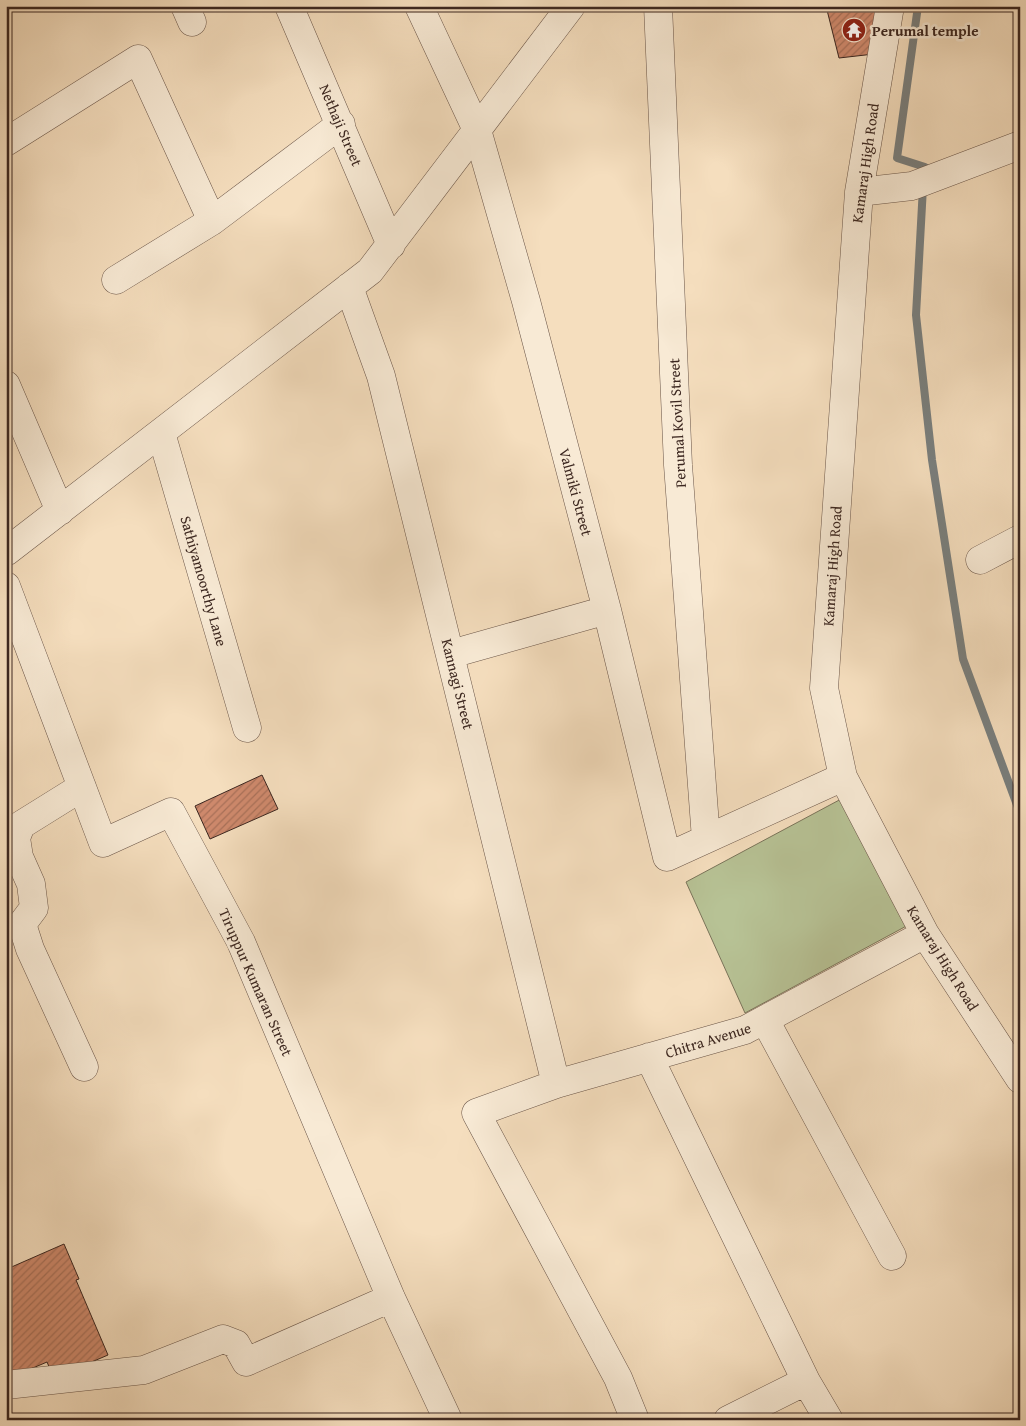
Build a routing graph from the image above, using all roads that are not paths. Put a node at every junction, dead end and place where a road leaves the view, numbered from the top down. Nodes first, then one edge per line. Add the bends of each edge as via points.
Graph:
1 (289, 6) edge
2 (419, 6) edge
3 (571, 6) edge
4 (658, 6) edge
5 (890, 6) edge
6 (341, 124) junction
7 (477, 130) junction
8 (6, 142) edge
9 (1020, 145) edge
10 (859, 192) junction
11 (212, 221) junction
12 (391, 245) junction
13 (116, 280) dead end
14 (349, 287) junction
15 (6, 385) edge
16 (161, 433) junction
17 (60, 510) junction
18 (1020, 540) edge
19 (6, 552) edge
20 (980, 560) dead end
21 (6, 586) edge
22 (607, 610) junction
23 (451, 654) junction
24 (247, 728) dead end
25 (843, 776) junction
26 (82, 787) junction
27 (706, 839) junction
28 (925, 934) junction
29 (766, 1020) junction
30 (649, 1057) junction
31 (84, 1067) dead end
32 (1020, 1079) edge
33 (556, 1084) junction
34 (892, 1256) dead end
35 (391, 1298) junction
36 (806, 1381) junction
37 (6, 1385) edge
38 (448, 1420) edge
39 (635, 1420) edge
40 (728, 1420) edge
41 (829, 1420) edge

1 - 6 street, Nethaji Street
2 - 7 street, Valmiki Street
3 - 7 street
4 - 27 street, Perumal Kovil Street via 678,465
5 - 10 street, Kamaraj High Road
6 - 11 street
6 - 12 street, Nethaji Street
7 - 12 street
7 - 22 street, Valmiki Street via 526,301
8 - 11 street via 138,59
9 - 10 street via 924,181
10 - 25 street, Kamaraj High Road via 824,688
11 - 13 street
12 - 14 street via 370,271
14 - 16 street
14 - 23 street, Kannagi Street via 381,376
15 - 17 street
16 - 17 street
16 - 24 street, Sathiyamoorthy Lane
17 - 19 street
18 - 20 street
21 - 26 street, Tiruppur Kumaran Street
22 - 23 street
22 - 27 street, Valmiki Street via 667,857
23 - 33 street, Kannagi Street
25 - 27 street
25 - 28 street, Kamaraj High Road
26 - 31 street via 22,825 16,838 19,858 31,884 34,908 22,924 30,949
26 - 35 street, Tiruppur Kumaran Street via 103,843 171,812 241,942
28 - 29 street, Chitra Avenue
28 - 32 street, Kamaraj High Road
29 - 30 street, Chitra Avenue via 745,1030
29 - 34 street
30 - 33 street, Chitra Avenue
30 - 36 street
33 - 39 street, Chitra Avenue via 476,1113 618,1378
35 - 37 street via 246,1362 236,1344 223,1339 144,1370
35 - 38 street, Tiruppur Kumaran Street
36 - 40 street
36 - 41 street

